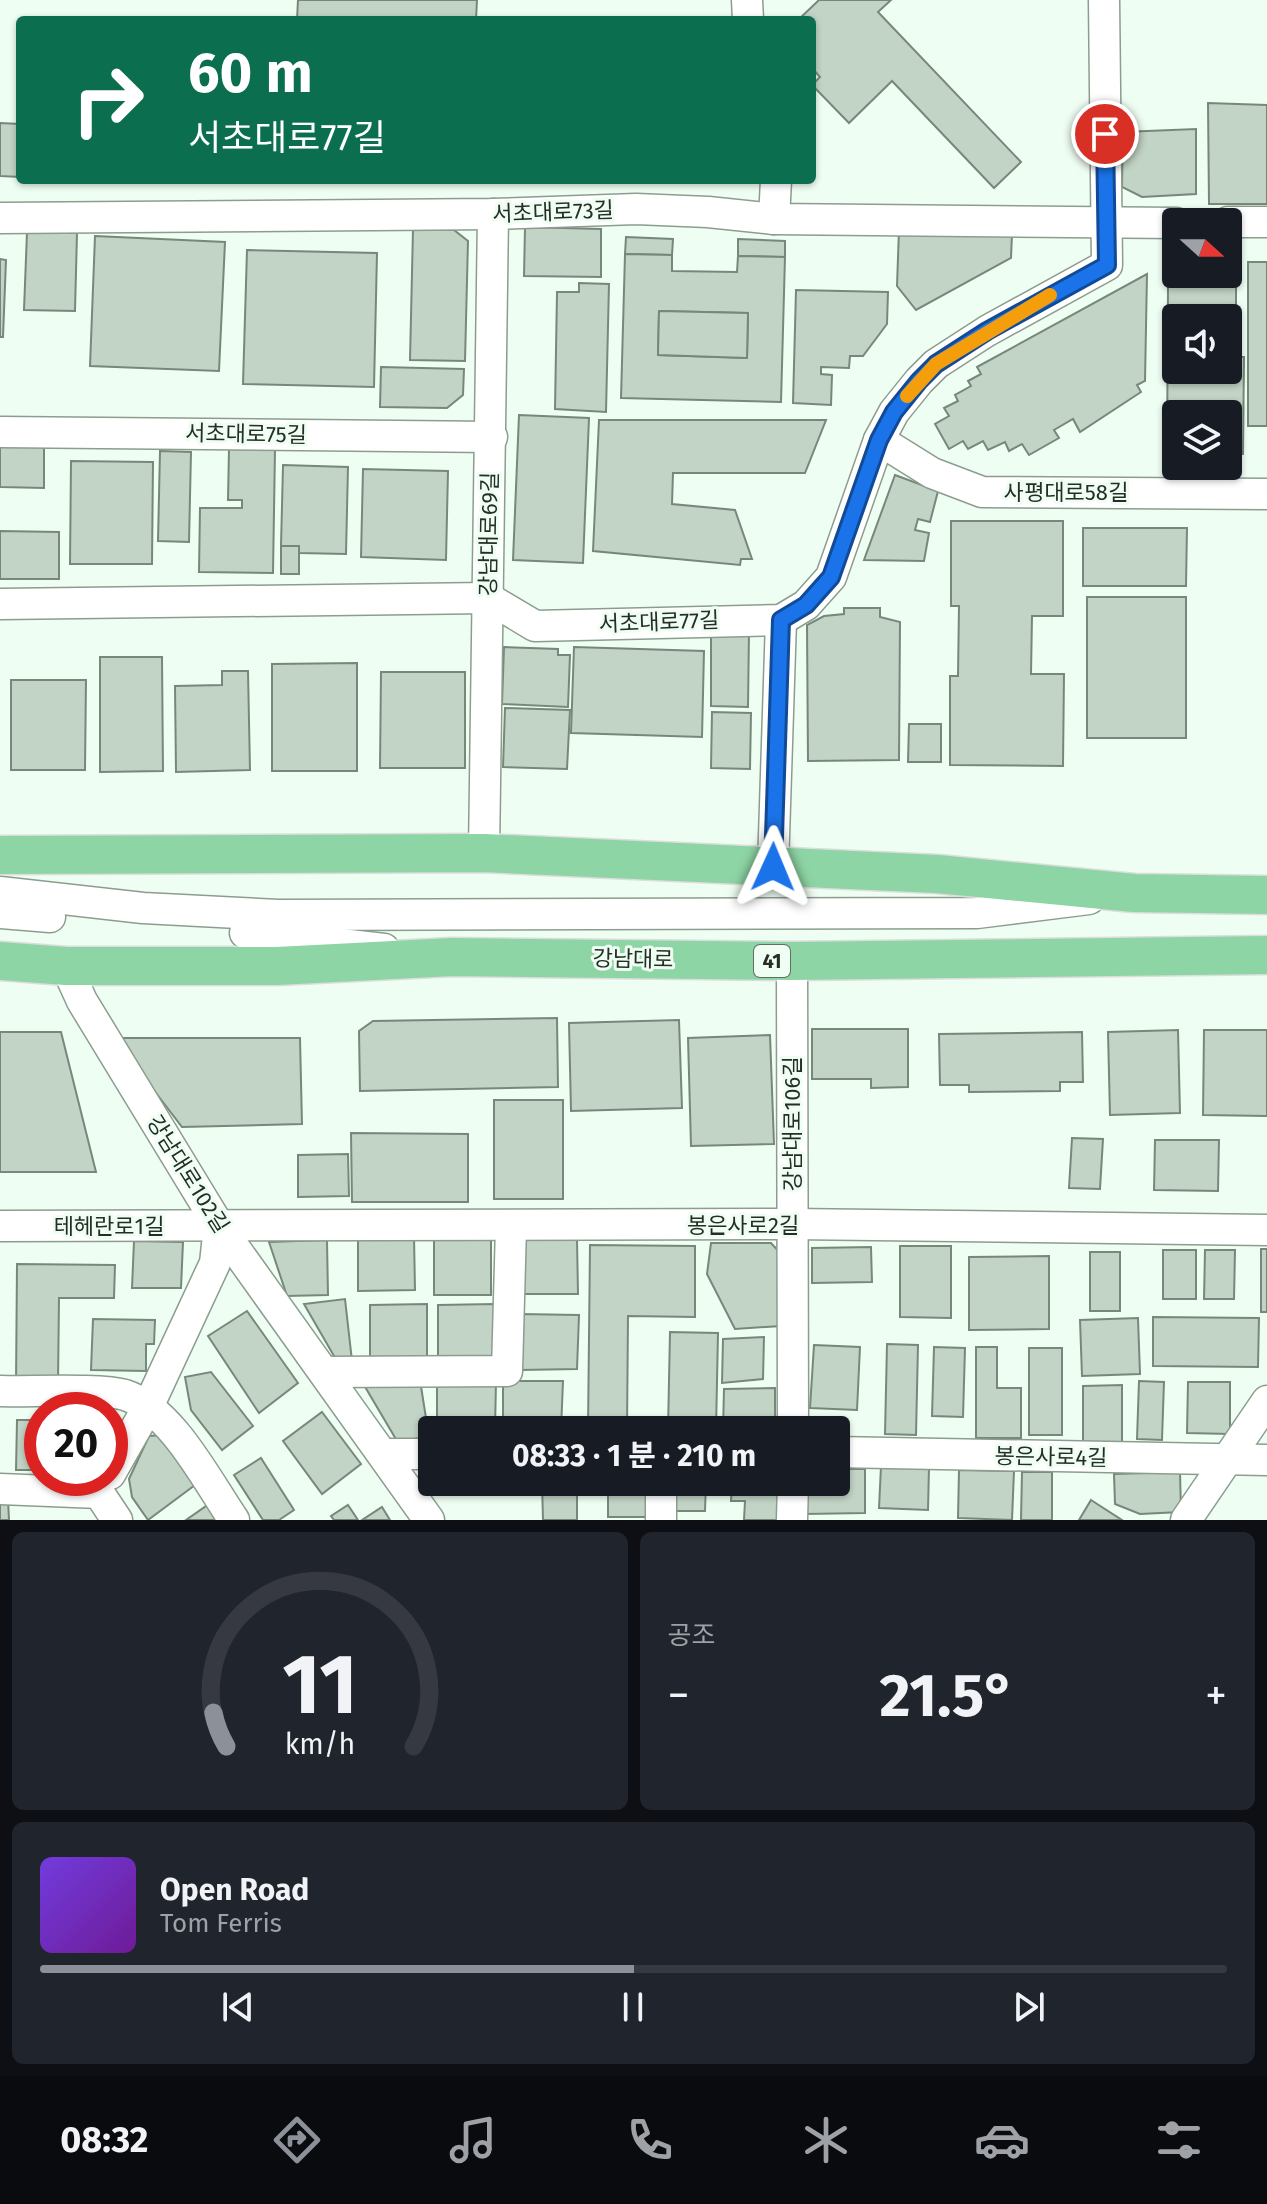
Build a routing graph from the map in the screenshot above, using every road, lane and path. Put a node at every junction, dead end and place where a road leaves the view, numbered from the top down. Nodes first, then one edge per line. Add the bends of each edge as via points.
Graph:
1 (1104, 0) edge
2 (776, 184) edge
3 (493, 214) junction
4 (0, 218) edge
5 (774, 219) junction
6 (1242, 222) edge
7 (1267, 222) edge
8 (1162, 223) edge
9 (1105, 224) junction
10 (0, 432) edge
11 (492, 437) junction
12 (879, 440) junction
13 (1267, 494) edge
14 (488, 598) junction
15 (0, 604) edge
16 (781, 620) junction
17 (484, 853) junction
18 (0, 855) edge
19 (773, 867) junction
20 (0, 892) edge
21 (1134, 893) junction
22 (1267, 895) edge
23 (0, 913) edge
24 (1267, 955) edge
25 (452, 957) junction
26 (0, 961) edge
27 (792, 961) junction
28 (66, 966) junction
29 (792, 1224) junction
30 (0, 1226) edge
31 (219, 1226) junction
32 (511, 1227) junction
33 (1267, 1230) edge
34 (326, 1372) junction
35 (0, 1391) edge
36 (1267, 1401) edge
37 (148, 1407) junction
38 (793, 1416) edge
39 (128, 1445) edge
40 (850, 1452) edge
41 (384, 1454) junction
42 (418, 1454) edge
43 (1267, 1460) edge
44 (1226, 1461) junction
45 (0, 1489) edge
46 (24, 1489) edge
47 (106, 1496) edge
48 (661, 1496) edge
49 (793, 1496) edge
50 (117, 1520) edge
51 (234, 1520) edge
52 (429, 1520) edge
53 (661, 1520) edge
54 (792, 1520) edge
55 (1186, 1520) edge

1 - 9 street
2 - 5 street
3 - 4 street, 서초대로73길
3 - 5 street, 서초대로73길 via 636,209
3 - 11 street, 강남대로69길
5 - 9 street, 서초대로73길
6 - 7 street
8 - 9 street, 서초대로73길
9 - 12 street via 1107,265 936,364 894,412
10 - 11 street, 서초대로75길
11 - 14 street, 강남대로69길
12 - 13 street, 사평대로58길 via 932,473 982,492
12 - 16 street via 831,577 806,605
14 - 15 street
14 - 16 street, 서초대로77길 via 535,626
14 - 17 street, 강남대로69길
16 - 19 street
17 - 18 main road
17 - 19 main road
19 - 21 main road via 937,874
20 - 21 street via 143,908 278,915 977,913
21 - 22 main road
23 - 25 street via 277,935
24 - 27 main road, 강남대로 / 41
25 - 27 main road, 강남대로 / 41
25 - 28 main road, 강남대로 / 41 via 277,966
26 - 28 main road, 강남대로 / 41
27 - 29 street, 강남대로106길
28 - 31 street, 강남대로102길
29 - 32 street, 봉은사로2길
29 - 33 street, 봉은사로2길
29 - 38 street, 강남대로106길
30 - 31 street, 테헤란로1길
31 - 32 street, 봉은사로2길
31 - 34 street, 강남대로102길
31 - 37 street via 215,1263
32 - 34 street via 507,1371
34 - 41 street, 강남대로102길
35 - 37 street via 123,1395
36 - 44 street
37 - 39 street
37 - 51 street via 167,1423
40 - 44 street, 봉은사로4길
41 - 42 street
41 - 52 street, 강남대로102길
43 - 44 street, 봉은사로4길
44 - 55 street
45 - 46 street
47 - 50 street
48 - 53 street
49 - 54 street

